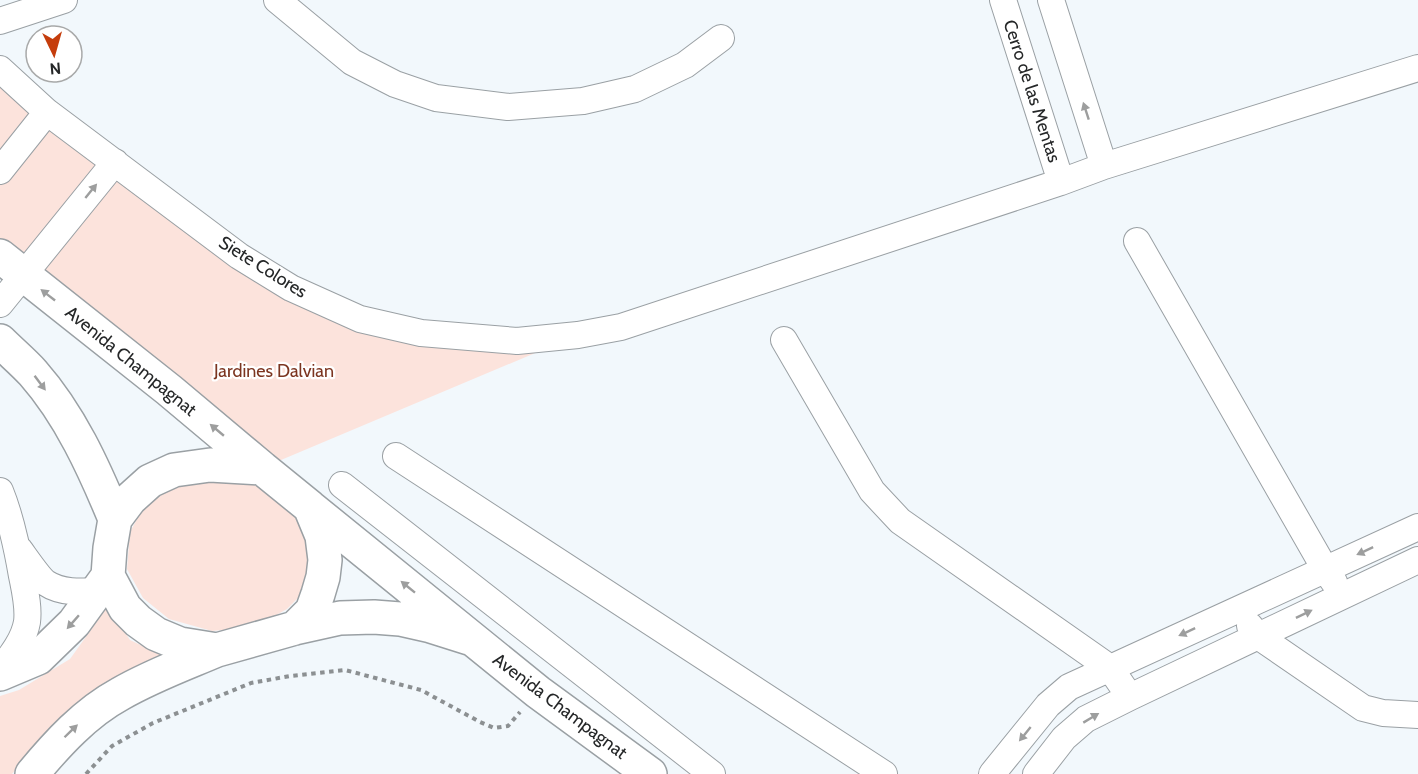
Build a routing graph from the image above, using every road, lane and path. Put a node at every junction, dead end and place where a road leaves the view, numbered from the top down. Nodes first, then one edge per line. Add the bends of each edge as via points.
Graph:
1 (64, 0) edge
2 (277, 0) edge
3 (1003, 0) edge
4 (1051, 0) edge
5 (0, 21) edge
6 (721, 38) dead end
7 (1418, 68) edge
8 (0, 69) edge
9 (48, 112) junction
10 (115, 162) junction
11 (1104, 166) junction
12 (0, 171) edge
13 (1061, 182) junction
14 (1137, 241) dead end
15 (11, 265) edge
16 (0, 303) edge
17 (783, 340) dead end
18 (0, 341) edge
19 (396, 456) dead end
20 (262, 468) junction
21 (342, 485) dead end
22 (0, 491) edge
23 (310, 507) junction
24 (115, 519) junction
25 (1418, 527) edge
26 (17, 547) junction
27 (1418, 560) edge
28 (1325, 569) junction
29 (103, 583) junction
30 (1343, 595) junction
31 (1236, 610) junction
32 (295, 628) junction
33 (1258, 636) junction
34 (470, 638) junction
35 (217, 650) junction
36 (1110, 668) junction
37 (0, 672) edge
38 (538, 692) junction
39 (1130, 697) junction
40 (1418, 715) edge
41 (32, 774) edge
42 (86, 774) edge
43 (650, 774) edge
44 (712, 774) edge
45 (884, 774) edge
46 (992, 774) edge
47 (1036, 774) edge

1 - 5 street
2 - 6 street via 352,62 395,84 436,98 508,107 583,101 635,89 685,65
3 - 13 street, Cerro de las Mentas
11 -> 4 street
7 - 11 street, Siete Colores
8 - 9 street, Siete Colores
9 - 10 street, Siete Colores
9 - 12 street
10 - 13 street, Siete Colores via 239,256 291,288 360,319 420,333 517,341 621,327
15 -> 10 street
11 - 13 street, Siete Colores
14 - 28 street
15 - 16 street
20 -> 15 main road, Avenida Champagnat
17 - 36 street via 872,491 900,520
18 -> 24 main road via 33,373 56,403 100,482
19 - 45 street
20 - 23 main road
20 - 24 main road via 210,465 174,470 150,481
21 - 44 street
22 - 26 street
23 - 32 main road via 322,536 323,577 312,611
34 -> 23 main road, Avenida Champagnat
24 - 29 main road
25 -> 28 street
26 - 29 street via 46,583 62,590 79,592
26 - 37 street via 27,623
27 - 30 street
28 - 30 street
28 - 31 street
29 - 35 main road via 138,621 156,633 180,644
29 -> 37 main road via 74,623 38,658
33 -> 30 street
31 - 33 street
31 -> 36 street
32 - 34 main road, Avenida Champagnat via 340,618 374,617 431,626
32 - 35 main road
33 - 39 street
33 - 40 street via 1363,708
34 - 38 main road, Avenida Champagnat
41 -> 35 main road via 83,720 119,694
36 - 39 street
36 -> 46 street via 1069,687 1048,705
38 - 42 path via 508,726 494,728 421,690 345,670 251,683 153,723 112,746
38 - 43 main road, Avenida Champagnat
47 -> 39 street via 1064,738 1086,719

